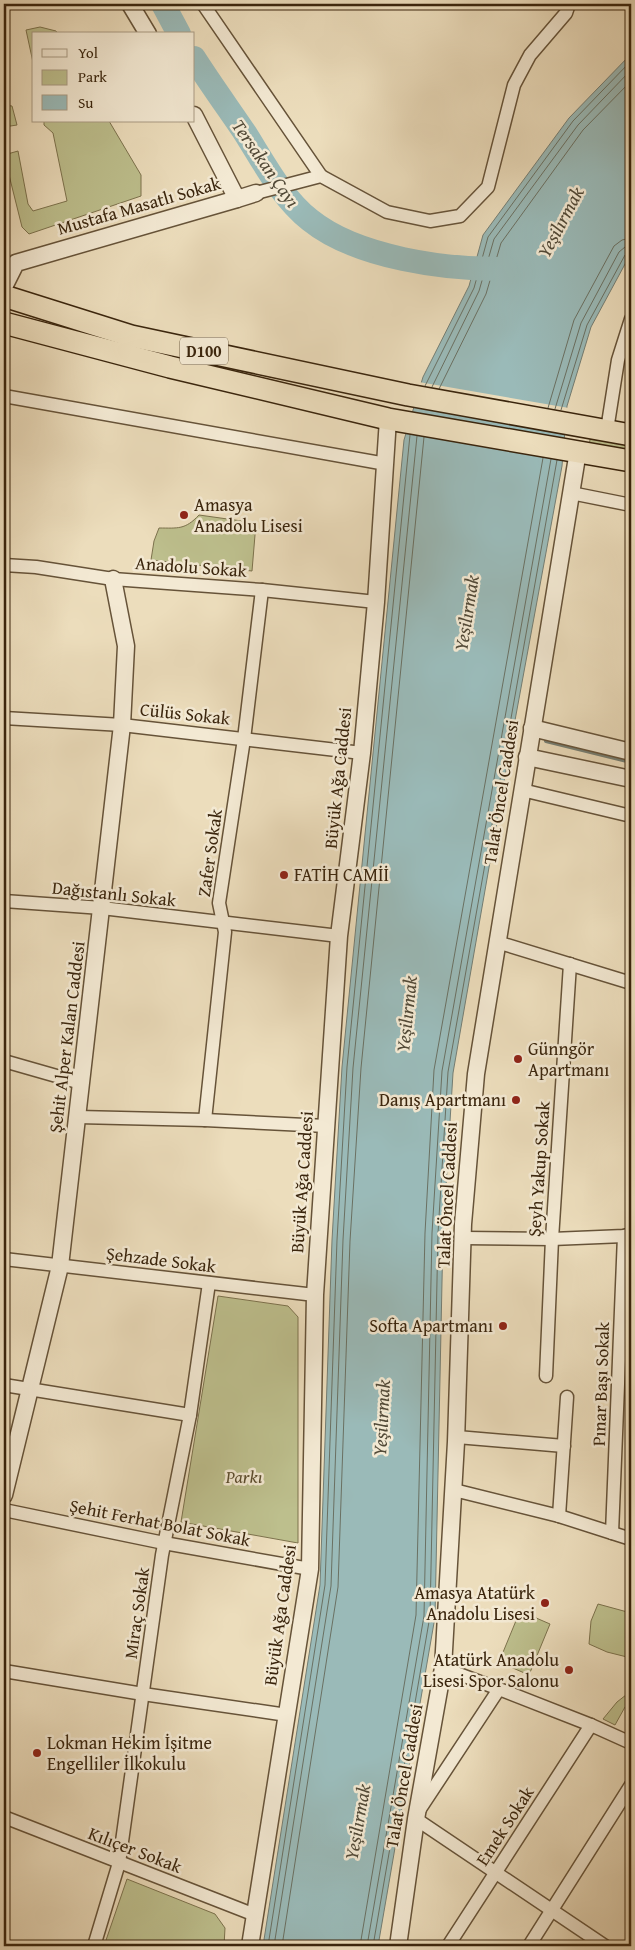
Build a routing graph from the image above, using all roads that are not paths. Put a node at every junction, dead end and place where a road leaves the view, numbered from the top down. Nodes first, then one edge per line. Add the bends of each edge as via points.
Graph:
1 (130, 4) edge
2 (203, 4) edge
3 (569, 4) edge
4 (147, 32) edge
5 (195, 117) edge
6 (321, 176) junction
7 (256, 193) joint
8 (237, 199) junction
9 (4, 287) edge
10 (4, 296) edge
11 (631, 319) edge
12 (4, 322) edge
13 (4, 396) edge
14 (395, 420) junction
15 (607, 430) junction
16 (631, 435) edge
17 (573, 450) junction
18 (631, 461) edge
19 (386, 464) junction
20 (571, 493) junction
21 (631, 505) edge
22 (4, 565) edge
23 (113, 579) junction
24 (262, 590) junction
25 (376, 602) junction
26 (4, 718) edge
27 (122, 725) junction
28 (532, 728) junction
29 (244, 738) junction
30 (631, 752) edge
31 (362, 753) junction
32 (528, 757) junction
33 (631, 779) edge
34 (522, 790) junction
35 (631, 816) edge
36 (4, 901) edge
37 (102, 908) junction
38 (222, 923) junction
39 (339, 936) junction
40 (497, 942) junction
41 (570, 964) junction
42 (630, 979) edge
43 (4, 1061) edge
44 (82, 1083) junction
45 (78, 1116) junction
46 (205, 1120) junction
47 (326, 1126) junction
48 (628, 1235) edge
49 (464, 1238) junction
50 (552, 1239) junction
51 (4, 1259) edge
52 (60, 1266) junction
53 (209, 1283) junction
54 (315, 1295) junction
55 (546, 1376) dead end
56 (4, 1385) edge
57 (30, 1390) junction
58 (567, 1397) dead end
59 (190, 1415) junction
60 (457, 1437) junction
61 (564, 1446) junction
62 (454, 1490) junction
63 (4, 1495) edge
64 (4, 1510) edge
65 (559, 1516) junction
66 (612, 1533) junction
67 (631, 1539) edge
68 (164, 1543) junction
69 (310, 1569) junction
70 (443, 1668) junction
71 (4, 1670) edge
72 (499, 1689) junction
73 (143, 1694) junction
74 (287, 1715) junction
75 (591, 1725) junction
76 (631, 1743) edge
77 (631, 1785) edge
78 (416, 1816) junction
79 (4, 1817) edge
80 (119, 1863) junction
81 (496, 1872) junction
82 (552, 1911) junction
83 (255, 1915) junction
84 (94, 1946) edge
85 (250, 1946) edge
86 (398, 1946) edge
87 (448, 1946) edge
88 (529, 1946) edge
89 (605, 1946) edge

1 - 4 street
2 - 6 street
3 - 6 street via 566,13 530,55 514,84 488,187 460,216 430,221 387,212
5 - 8 street, Mustafa Masatlı Sokak
6 - 7 street
7 - 8 street
8 - 9 street, Mustafa Masatlı Sokak via 16,263
10 - 15 highway, D100 via 131,336 408,395
11 - 15 street via 618,360
12 - 14 highway, D100 via 170,367
13 - 19 street
14 - 17 highway, D100
14 - 19 street, Büyük Ağa Caddesi
15 - 16 highway, D100
17 - 18 highway, D100
17 - 20 street, Talat Öncel Caddesi
19 - 25 street, Büyük Ağa Caddesi
20 - 21 street
20 - 28 street, Talat Öncel Caddesi
22 - 23 street, Anadolu Sokak
23 - 24 street, Anadolu Sokak
23 - 27 street, Şehit Alper Kalan Caddesi via 126,646
24 - 25 street, Anadolu Sokak
24 - 29 street, Zafer Sokak
25 - 31 street, Büyük Ağa Caddesi
26 - 27 street, Cülüs Sokak
27 - 29 street, Cülüs Sokak
27 - 37 street, Şehit Alper Kalan Caddesi
28 - 30 street
28 - 32 street, Talat Öncel Caddesi
29 - 31 street, Cülüs Sokak
29 - 38 street, Zafer Sokak via 219,903
31 - 39 street, Büyük Ağa Caddesi
32 - 33 street
32 - 34 street, Talat Öncel Caddesi
34 - 35 street
34 - 40 street, Talat Öncel Caddesi
36 - 37 street, Dağıstanlı Sokak
37 - 38 street, Dağıstanlı Sokak
37 - 44 street, Şehit Alper Kalan Caddesi
38 - 39 street, Dağıstanlı Sokak
38 - 46 street, Zafer Sokak via 225,932
39 - 47 street, Büyük Ağa Caddesi
40 - 41 street
40 - 49 street, Talat Öncel Caddesi via 476,1074
41 - 42 street
41 - 50 street, Şeyh Yakup Sokak
43 - 44 street
44 - 45 street, Şehit Alper Kalan Caddesi
45 - 46 street
45 - 52 street, Şehit Alper Kalan Caddesi
46 - 47 street
47 - 54 street, Büyük Ağa Caddesi
48 - 50 street
48 - 66 street, Pınar Başı Sokak
49 - 50 street
49 - 60 street, Talat Öncel Caddesi
50 - 55 street, Şeyh Yakup Sokak
51 - 52 street, Şehzade Sokak
52 - 53 street, Şehzade Sokak
52 - 57 street, Şehit Alper Kalan Caddesi
53 - 54 street, Şehzade Sokak
53 - 59 street, Miraç Sokak
54 - 69 street, Büyük Ağa Caddesi
56 - 57 street
57 - 59 street
57 - 63 street, Şehit Alper Kalan Caddesi
58 - 61 street
59 - 68 street, Miraç Sokak
60 - 61 street
60 - 62 street, Talat Öncel Caddesi
61 - 65 street
62 - 65 street
62 - 70 street, Talat Öncel Caddesi
64 - 68 street, Şehit Ferhat Bolat Sokak
65 - 66 street
66 - 67 street
68 - 69 street, Şehit Ferhat Bolat Sokak
68 - 73 street, Miraç Sokak
69 - 74 street, Büyük Ağa Caddesi
70 - 72 street
70 - 78 street, Talat Öncel Caddesi
71 - 73 street
72 - 75 street
72 - 78 street
73 - 74 street
73 - 80 street, Miraç Sokak
74 - 83 street, Büyük Ağa Caddesi
75 - 76 street
75 - 81 street, Emek Sokak
77 - 82 street
78 - 81 street
78 - 86 street, Talat Öncel Caddesi
79 - 80 street, Kılıçer Sokak
80 - 83 street, Kılıçer Sokak
80 - 84 street, Miraç Sokak
81 - 82 street
81 - 87 street, Emek Sokak
82 - 88 street
82 - 89 street
83 - 85 street, Büyük Ağa Caddesi

